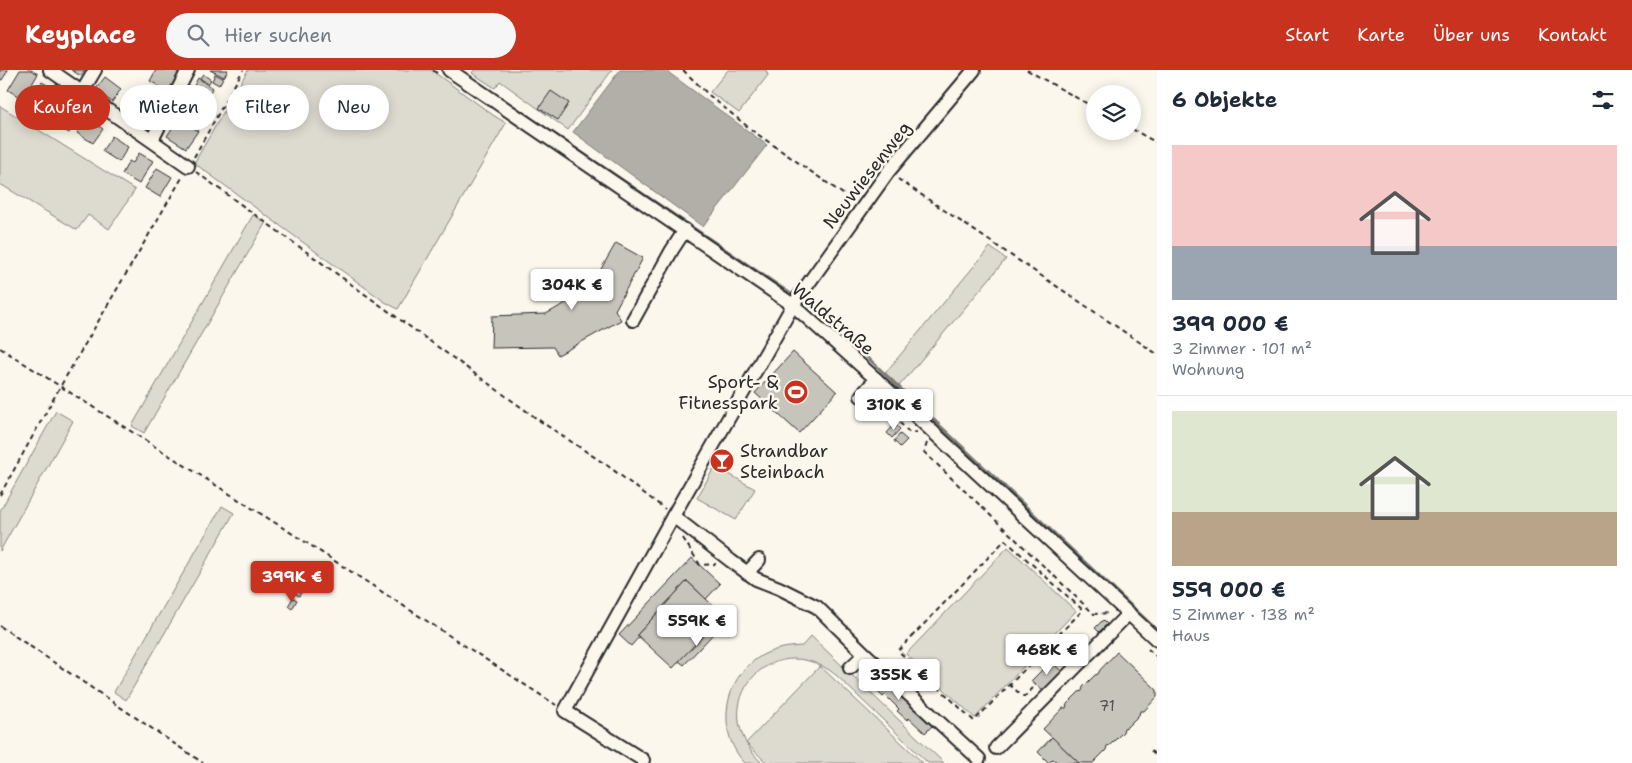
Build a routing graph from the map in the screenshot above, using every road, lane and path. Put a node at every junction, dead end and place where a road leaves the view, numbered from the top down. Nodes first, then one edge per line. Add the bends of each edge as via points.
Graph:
1 (50, 70) edge
2 (94, 70) edge
3 (188, 70) edge
4 (243, 70) edge
5 (449, 70) edge
6 (683, 70) edge
7 (974, 70) edge
8 (1027, 70) edge
9 (72, 85) edge
10 (86, 85) edge
11 (1086, 103) edge
12 (110, 111) edge
13 (1141, 134) edge
14 (152, 140) junction
15 (1157, 143) edge
16 (188, 166) junction
17 (888, 172) junction
18 (861, 208) junction
19 (684, 230) junction
20 (793, 305) junction
21 (633, 320) dead end
22 (0, 348) edge
23 (1157, 354) edge
24 (878, 385) junction
25 (60, 387) junction
26 (861, 396) dead end
27 (919, 432) dead end
28 (928, 440) dead end
29 (0, 495) edge
30 (674, 516) junction
31 (759, 560) dead end
32 (747, 573) junction
33 (1128, 612) junction
34 (0, 628) edge
35 (1157, 640) edge
36 (865, 654) junction
37 (850, 668) dead end
38 (921, 671) junction
39 (1009, 684) junction
40 (1036, 685) dead end
41 (904, 690) junction
42 (565, 711) junction
43 (996, 748) dead end
44 (1151, 751) dead end
45 (1157, 757) edge
46 (979, 759) dead end
47 (643, 760) dead end
48 (202, 763) edge

1 - 9 street
2 - 10 street
3 - 14 street
4 - 16 path
5 - 19 street, Waldstraße
6 - 18 path via 741,121
7 - 17 street, Neuwiesenweg
8 - 11 path
12 - 14 street
13 - 15 path
14 - 16 street
16 - 25 path
16 - 30 path
17 - 18 street, Neuwiesenweg
17 - 23 path
18 - 20 street, Neuwiesenweg
19 - 20 street, Waldstraße
19 - 21 street
20 - 24 street, Waldstraße
20 - 30 street, Neuwiesenweg
22 - 25 path
24 - 26 street
24 - 27 path via 877,400 910,433
24 - 33 street, Waldstraße
25 - 29 path
25 - 42 path
28 - 33 path via 924,452 1094,614
30 - 32 street
30 - 42 street, Neuwiesenweg
31 - 32 street
32 - 36 street via 817,607
33 - 35 street, Waldstraße
33 - 43 street
34 - 48 path
36 - 37 street
36 - 41 street
38 - 39 path via 974,721
38 - 39 path via 898,650 1006,540 1083,610
38 - 41 path
39 - 40 path via 1022,696
41 - 46 street
42 - 47 street
44 - 45 path

